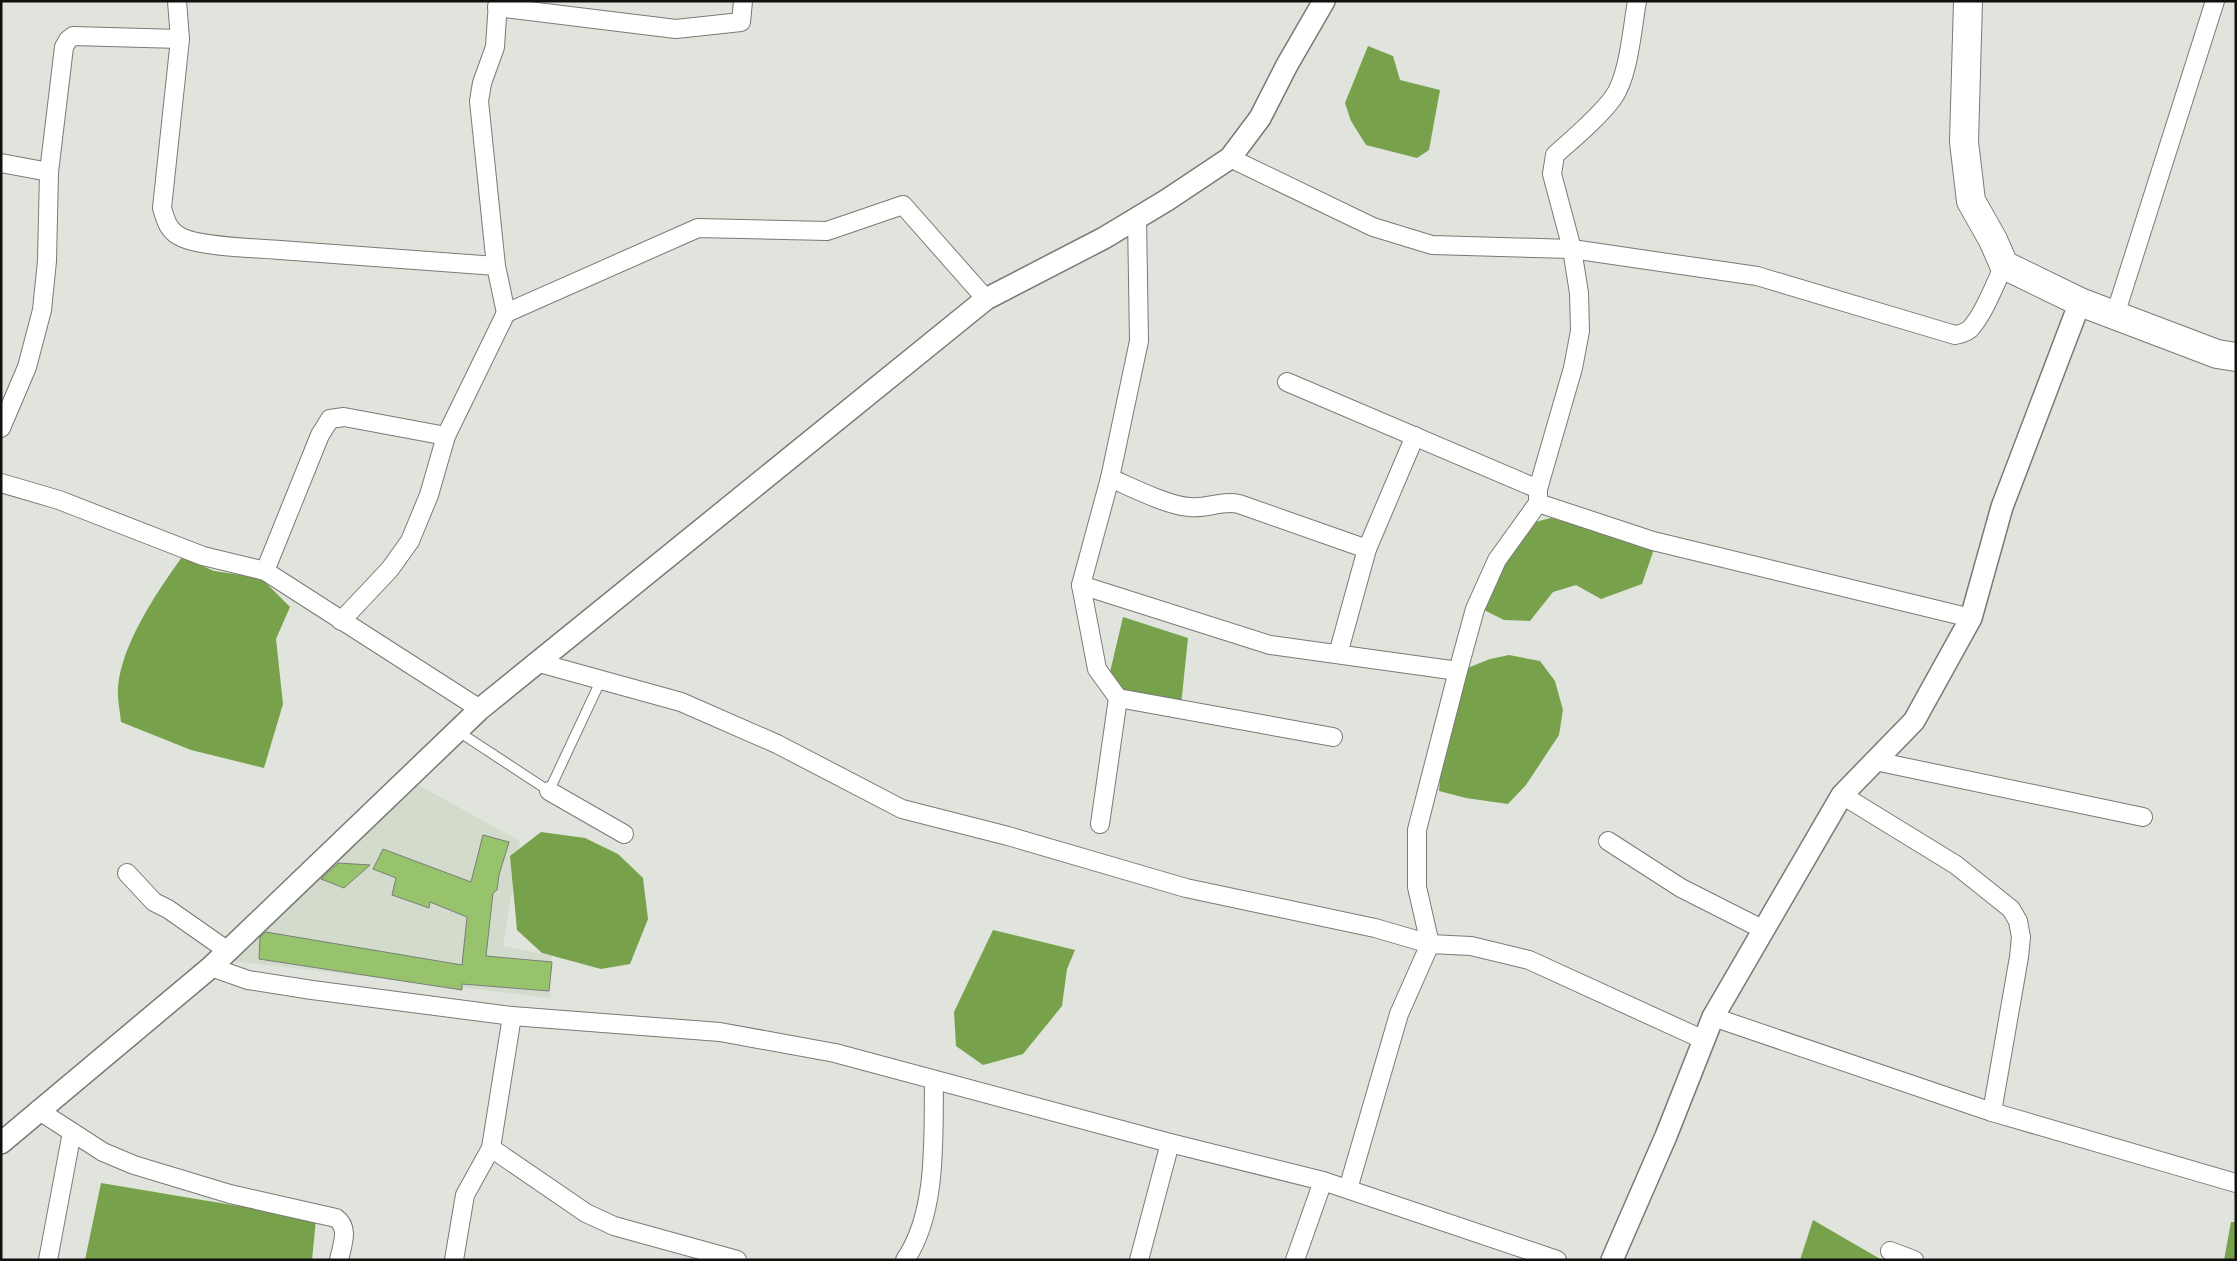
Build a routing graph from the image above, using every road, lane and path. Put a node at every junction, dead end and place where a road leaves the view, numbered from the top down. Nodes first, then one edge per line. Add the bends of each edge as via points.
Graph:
1 (177, 1) edge
2 (743, 1) edge
3 (1637, 1) edge
4 (1968, 1) edge
5 (2215, 1) edge
6 (1320, 2) edge
7 (497, 4) edge
8 (180, 39) junction
9 (1230, 158) junction
10 (1, 163) edge
11 (49, 172) junction
12 (1137, 218) junction
13 (1572, 249) junction
14 (496, 266) junction
15 (2004, 266) junction
16 (986, 300) junction
17 (2080, 302) junction
18 (506, 312) junction
19 (2115, 315) junction
20 (2236, 358) edge
21 (1287, 382) dead end
22 (1, 428) edge
23 (446, 436) junction
24 (1415, 436) junction
25 (1110, 478) junction
26 (1, 483) edge
27 (1538, 496) junction
28 (1367, 548) junction
29 (265, 571) junction
30 (1081, 585) junction
31 (1971, 618) junction
32 (341, 621) junction
33 (1338, 654) junction
34 (536, 662) junction
35 (1458, 671) junction
36 (600, 680) junction
37 (1118, 698) junction
38 (480, 709) junction
39 (456, 730) junction
40 (1333, 738) dead end
41 (1875, 761) junction
42 (549, 791) junction
43 (1842, 795) junction
44 (2143, 817) dead end
45 (1100, 824) dead end
46 (624, 834) dead end
47 (1608, 841) dead end
48 (128, 873) dead end
49 (1764, 930) junction
50 (1430, 944) junction
51 (228, 951) junction
52 (211, 967) junction
53 (512, 1016) junction
54 (1713, 1017) junction
55 (1704, 1040) junction
56 (934, 1081) junction
57 (38, 1110) junction
58 (1992, 1112) junction
59 (72, 1132) junction
60 (3, 1139) edge
61 (1170, 1143) junction
62 (491, 1148) junction
63 (1323, 1182) junction
64 (2236, 1184) edge
65 (1348, 1189) junction
66 (1890, 1250) dead end
67 (48, 1260) edge
68 (339, 1260) edge
69 (454, 1260) edge
70 (737, 1260) edge
71 (905, 1260) edge
72 (1139, 1260) edge
73 (1295, 1260) edge
74 (1557, 1260) edge
75 (1612, 1260) edge
76 (1914, 1260) edge

1 - 8 street
2 - 7 street via 741,22 676,29
3 - 13 street via 1620,84 1613,98 1555,156 1552,164
4 - 15 main road via 1964,142 1970,200
5 - 19 street
6 - 9 street via 1260,118
7 - 14 street via 495,47 479,101
8 - 11 street via 73,36 68,40 62,57
8 - 14 street via 162,208 170,230 193,241 245,247
9 - 12 street
9 - 13 street via 1373,227 1432,245
10 - 11 street
11 - 22 street via 42,310 27,367
12 - 16 street
12 - 25 street via 1139,341
13 - 15 street via 1757,276 1955,335 1970,329
13 - 27 street via 1579,293 1580,331
14 - 18 street
15 - 17 main road
16 - 18 street via 903,205 827,231 698,228
16 - 34 street
17 - 19 main road
17 - 31 street via 2002,507
18 - 23 street
19 - 20 main road via 2217,354
21 - 24 street
23 - 29 street via 344,417 330,419 320,435
23 - 32 street via 429,495 410,541 390,569
24 - 27 street
24 - 28 street
25 - 28 street via 1181,506 1197,508 1224,502 1239,504
25 - 30 street
26 - 29 street via 59,500 187,550
27 - 31 street via 1653,541
27 - 35 street via 1497,560 1475,609
28 - 33 street
29 - 32 street
30 - 33 street via 1270,645
30 - 37 street via 1098,669
31 - 41 street via 1914,721
32 - 38 street
33 - 35 street
34 - 36 street
34 - 38 street
35 - 50 street via 1417,830 1418,886
36 - 42 lane
36 - 50 street via 681,702 777,744 902,809 1186,888 1375,928
37 - 40 street
37 - 45 street
38 - 39 street
39 - 42 lane
39 - 51 street
41 - 43 street
41 - 44 street
42 - 46 street
43 - 49 street
43 - 58 street via 1956,865 2011,909 2018,921 2021,937 2019,957
47 - 49 street via 1681,888
48 - 51 street via 154,902
49 - 54 street
50 - 55 street via 1471,946 1529,960
50 - 65 street via 1399,1014
51 - 52 street
52 - 53 street via 248,980
52 - 57 street
53 - 56 street via 720,1032 835,1053
53 - 62 street
54 - 55 street
54 - 58 street
55 - 75 street
56 - 61 street
56 - 71 street via 929,1190 921,1225
57 - 59 street
57 - 60 street
58 - 64 street
59 - 67 street
59 - 68 street via 103,1152 169,1177 336,1218 344,1230
61 - 63 street
61 - 72 street
62 - 69 street via 465,1196
62 - 70 street via 586,1213 614,1226
63 - 65 street
63 - 73 street
65 - 74 street
66 - 76 street

